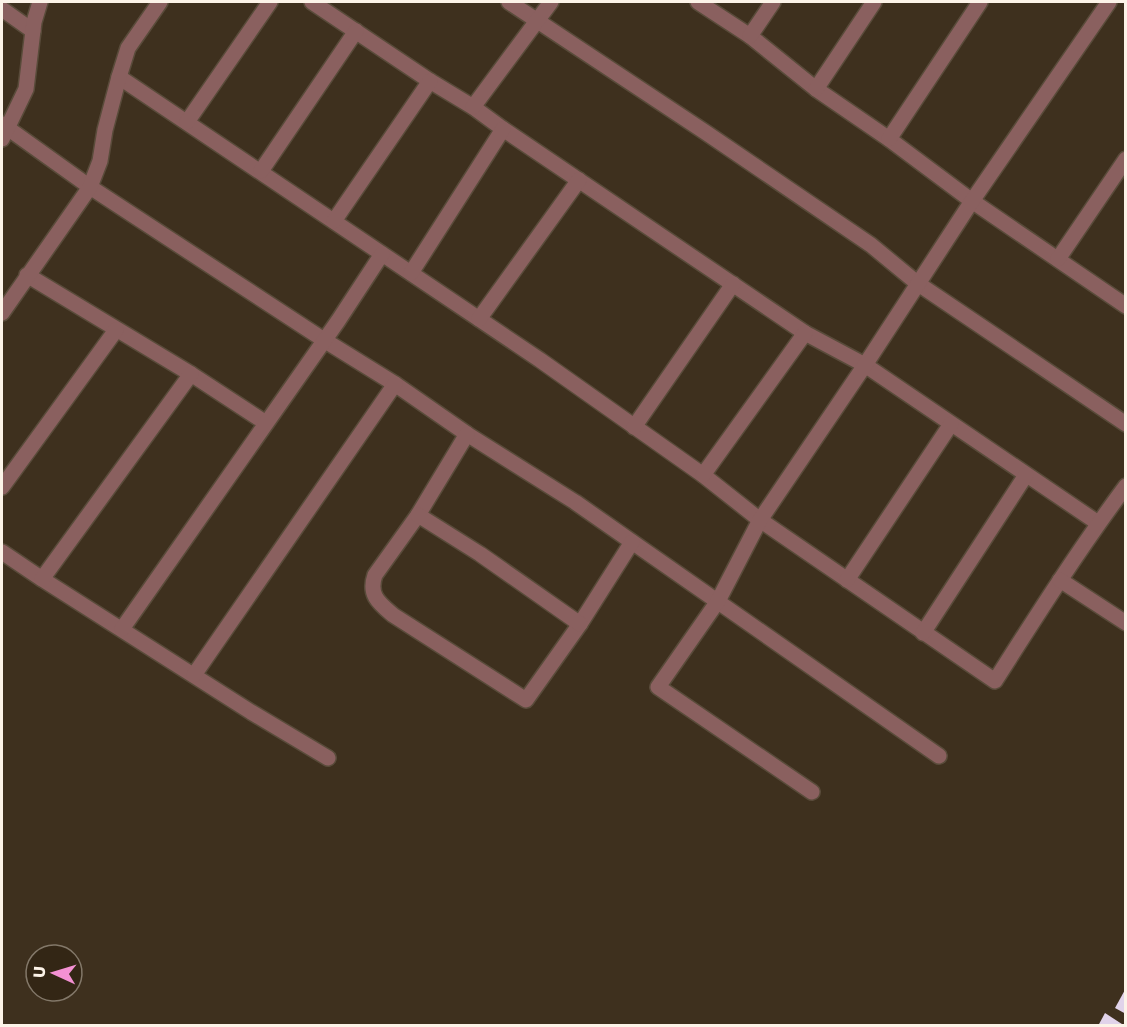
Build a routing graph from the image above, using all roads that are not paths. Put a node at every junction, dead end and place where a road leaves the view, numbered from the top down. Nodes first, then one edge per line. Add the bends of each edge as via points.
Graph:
1 (40, 2) edge
2 (160, 2) edge
3 (270, 2) edge
4 (312, 2) edge
5 (509, 2) edge
6 (551, 2) edge
7 (698, 2) edge
8 (773, 2) edge
9 (874, 2) edge
10 (980, 2) edge
11 (1109, 2) edge
12 (2, 9) edge
13 (538, 20) junction
14 (33, 31) junction
15 (356, 31) junction
16 (750, 36) junction
17 (118, 76) junction
18 (430, 81) junction
19 (816, 89) junction
20 (473, 107) junction
21 (187, 122) junction
22 (503, 129) junction
23 (3, 130) edge
24 (889, 139) junction
25 (1125, 159) edge
26 (261, 171) junction
27 (579, 180) junction
28 (90, 187) junction
29 (972, 201) junction
30 (334, 221) junction
31 (382, 254) junction
32 (1058, 259) junction
33 (411, 273) junction
34 (27, 275) junction
35 (917, 283) junction
36 (733, 284) junction
37 (1125, 306) edge
38 (2, 314) edge
39 (479, 319) junction
40 (116, 330) junction
41 (805, 333) junction
42 (324, 340) junction
43 (865, 365) junction
44 (191, 374) junction
45 (395, 384) junction
46 (266, 423) junction
47 (951, 424) junction
48 (1125, 424) edge
49 (634, 427) junction
50 (467, 434) junction
51 (704, 475) junction
52 (1026, 475) junction
53 (1125, 486) edge
54 (2, 487) edge
55 (418, 515) junction
56 (760, 520) junction
57 (1098, 523) junction
58 (632, 542) junction
59 (2, 552) edge
60 (42, 579) junction
61 (847, 580) junction
62 (1060, 580) junction
63 (718, 601) junction
64 (1125, 623) edge
65 (580, 624) junction
66 (122, 629) junction
67 (923, 633) junction
68 (194, 675) junction
69 (939, 756) dead end
70 (328, 758) dead end
71 (812, 792) dead end

1 - 14 street
2 - 17 street via 128,48
3 - 21 street
4 - 15 street
5 - 13 street
6 - 13 street
7 - 16 street
8 - 16 street
9 - 19 street
10 - 24 street
11 - 29 street
12 - 14 street
13 - 20 street
13 - 35 street via 870,245
14 - 23 street via 27,89
15 - 18 street
15 - 26 street
16 - 19 street
17 - 21 street
17 - 28 street via 100,161
18 - 20 street
18 - 30 street
19 - 24 street
20 - 22 street
21 - 26 street
22 - 27 street
22 - 33 street
23 - 28 street
24 - 29 street
25 - 32 street
26 - 30 street
27 - 36 street
27 - 39 street
28 - 34 street
28 - 42 street
29 - 32 street
29 - 35 street
30 - 31 street
31 - 33 street
31 - 42 street
32 - 37 street
33 - 39 street
34 - 38 street
34 - 40 street
35 - 43 street
35 - 48 street
36 - 41 street
36 - 49 street
39 - 49 street
40 - 44 street
40 - 54 street
41 - 43 street
41 - 51 street
42 - 45 street
42 - 46 street
43 - 47 street
43 - 56 street
44 - 46 street
44 - 60 street
45 - 50 street
45 - 68 street
46 - 66 street
47 - 52 street
47 - 61 street
49 - 51 street
50 - 55 street
50 - 58 street
51 - 56 street
52 - 57 street
52 - 67 street
53 - 57 street
55 - 65 street
55 - 65 street via 372,583 379,603 393,615 526,700
56 - 61 street
56 - 63 street
57 - 62 street
58 - 63 street
58 - 65 street
59 - 60 street
60 - 66 street
61 - 67 street
62 - 64 street
62 - 67 street via 995,681
63 - 69 street
63 - 71 street via 658,687
66 - 68 street
68 - 70 street

